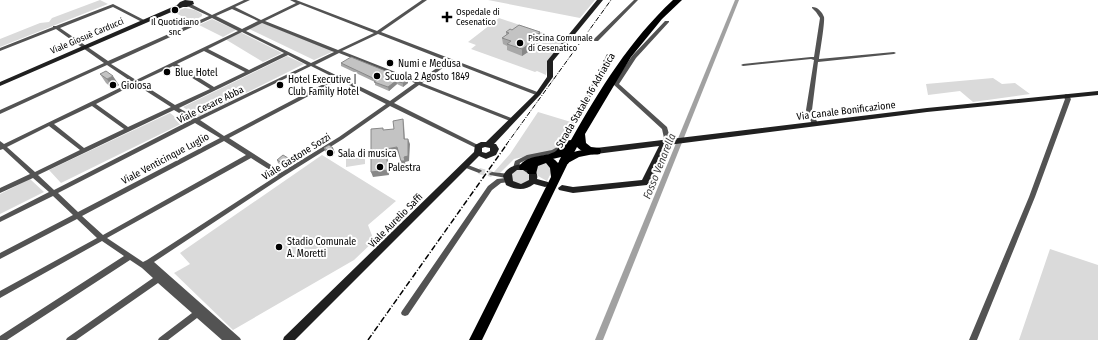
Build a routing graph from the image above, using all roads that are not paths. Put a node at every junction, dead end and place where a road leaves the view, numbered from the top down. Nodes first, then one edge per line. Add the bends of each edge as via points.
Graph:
1 (248, 0) edge
2 (292, 0) edge
3 (425, 0) edge
4 (600, 0) edge
5 (636, 0) edge
6 (672, 0) edge
7 (678, 0) edge
8 (190, 2) edge
9 (299, 3) junction
10 (231, 7) junction
11 (814, 8) dead end
12 (211, 16) junction
13 (144, 21) junction
14 (261, 21) junction
15 (667, 22) dead end
16 (55, 27) junction
17 (241, 30) junction
18 (377, 33) junction
19 (596, 40) dead end
20 (86, 46) junction
21 (204, 49) junction
22 (0, 50) edge
23 (338, 51) junction
24 (288, 52) junction
25 (894, 53) dead end
26 (609, 55) dead end
27 (816, 60) junction
28 (450, 61) junction
29 (108, 64) junction
30 (173, 64) junction
31 (311, 64) junction
32 (743, 65) dead end
33 (249, 72) junction
34 (339, 78) junction
35 (135, 82) junction
36 (421, 83) junction
37 (0, 84) edge
38 (214, 88) junction
39 (1098, 93) edge
40 (538, 94) junction
41 (1066, 96) junction
42 (389, 102) junction
43 (92, 104) junction
44 (175, 107) junction
45 (0, 112) edge
46 (196, 120) junction
47 (512, 120) junction
48 (50, 124) junction
49 (815, 124) junction
50 (128, 130) junction
51 (579, 131) junction
52 (225, 138) junction
53 (666, 142) junction
54 (489, 144) junction
55 (1, 146) edge
56 (84, 151) junction
57 (596, 151) junction
58 (479, 152) junction
59 (251, 155) junction
60 (564, 161) junction
61 (468, 167) junction
62 (479, 171) tunnel mouth
63 (526, 172) junction
64 (492, 174) tunnel mouth
65 (33, 175) junction
66 (282, 175) junction
67 (507, 178) junction
68 (448, 183) junction
69 (551, 183) junction
70 (562, 188) dead end
71 (0, 191) edge
72 (54, 194) junction
73 (78, 215) junction
74 (0, 220) edge
75 (102, 238) junction
76 (0, 256) edge
77 (129, 257) junction
78 (149, 262) junction
79 (140, 264) junction
80 (161, 278) junction
81 (0, 295) edge
82 (199, 312) junction
83 (405, 313) dead end
84 (486, 318) junction
85 (226, 338) edge
86 (0, 340) edge
87 (70, 340) edge
88 (162, 340) edge
89 (237, 340) edge
90 (288, 340) edge
91 (476, 340) edge
92 (482, 340) edge
93 (973, 340) edge

1 - 10 street
2 - 9 street
3 - 18 street, Viale Cesare Abba
4 - 40 street via 550,61 550,77
5 - 19 street
6 - 51 highway, Strada Statale 16 Adriatica via 640,31 600,82 586,109
7 - 51 highway, Strada Statale 16 Adriatica via 644,32
8 - 12 street
8 - 13 street, Viale Giosuè Carducci via 182,2 181,6
9 - 14 street
9 - 18 street
10 - 12 street
10 - 14 street
11 - 27 street via 822,18
12 - 17 street
12 - 29 street
13 - 16 street via 114,4
13 - 20 street, Viale Giosuè Carducci
14 - 17 street
14 - 23 street
15 - 53 street via 634,57 616,84 665,128
16 - 20 street
16 - 22 street
17 - 21 street
17 - 24 street
18 - 23 street, Viale Cesare Abba
18 - 28 street
20 - 29 street
20 - 37 street, Viale Giosuè Carducci
21 - 30 street
21 - 33 street
23 - 31 street, Viale Cesare Abba
23 - 36 street
24 - 31 street
24 - 33 street
25 - 27 street
26 - 63 street via 561,147 551,153 517,162
27 - 32 street via 811,58
27 - 49 street via 809,110
28 - 36 street, Viale Gastone Sozzi
28 - 40 street
29 - 35 street
29 - 45 street
30 - 35 street
30 - 38 street
31 - 34 street
31 - 46 street, Viale Cesare Abba
33 - 38 street
34 - 42 street
34 - 52 street, Viale Venticinque Luglio
35 - 43 street
35 - 44 street
36 - 42 street, Viale Gastone Sozzi
36 - 47 street
38 - 44 street
39 - 41 street, Via Canale Bonificazione
40 - 47 street
41 - 49 street, Via Canale Bonificazione
41 - 93 street via 1068,99 1032,197
42 - 58 street
42 - 66 street, Viale Gastone Sozzi via 341,138
43 - 48 street
43 - 50 street
44 - 46 street
44 - 50 street
46 - 52 street
46 - 72 street, Viale Cesare Abba
47 - 54 street
48 - 55 street
48 - 56 street
49 - 53 street, Via Canale Bonificazione
50 - 56 street
51 - 57 highway via 579,140 583,147
51 - 60 highway, Strada Statale 16 Adriatica
51 - 63 highway via 559,154 537,159
52 - 59 street
52 - 73 street, Viale Venticinque Luglio
53 - 57 street, Via Canale Bonificazione
53 - 70 street via 644,183 573,190
54 - 58 street via 484,144
54 - 58 street via 494,148 493,153 486,156
55 - 65 street
56 - 65 street
57 - 60 main road via 577,154
58 - 61 street, Viale Aurelio Saffi
58 - 68 street, Viale Aurelio Saffi
59 - 66 street
59 - 75 street
60 - 69 main road, Strada Statale 16 Adriatica
61 - 62 street
61 - 68 street, Viale Aurelio Saffi
63 - 67 street via 510,171
63 - 67 street via 527,185 512,185
63 - 69 street
63 - 69 main road via 537,161 546,159 554,165
64 - 67 street
65 - 71 street
65 - 72 street
66 - 78 street, Viale Gastone Sozzi
67 - 83 street via 490,188
68 - 90 street, Viale Aurelio Saffi
69 - 84 main road, Strada Statale 16 Adriatica
72 - 73 street
72 - 74 street, Viale Cesare Abba
73 - 75 street
73 - 76 street, Viale Venticinque Luglio
75 - 77 street
75 - 81 street
77 - 79 street
77 - 86 street
78 - 79 street
78 - 80 street
79 - 80 street
80 - 82 street
80 - 87 street
82 - 85 street
82 - 88 street
84 - 91 main road, Strada Statale 16 Adriatica
84 - 92 main road
85 - 89 street

